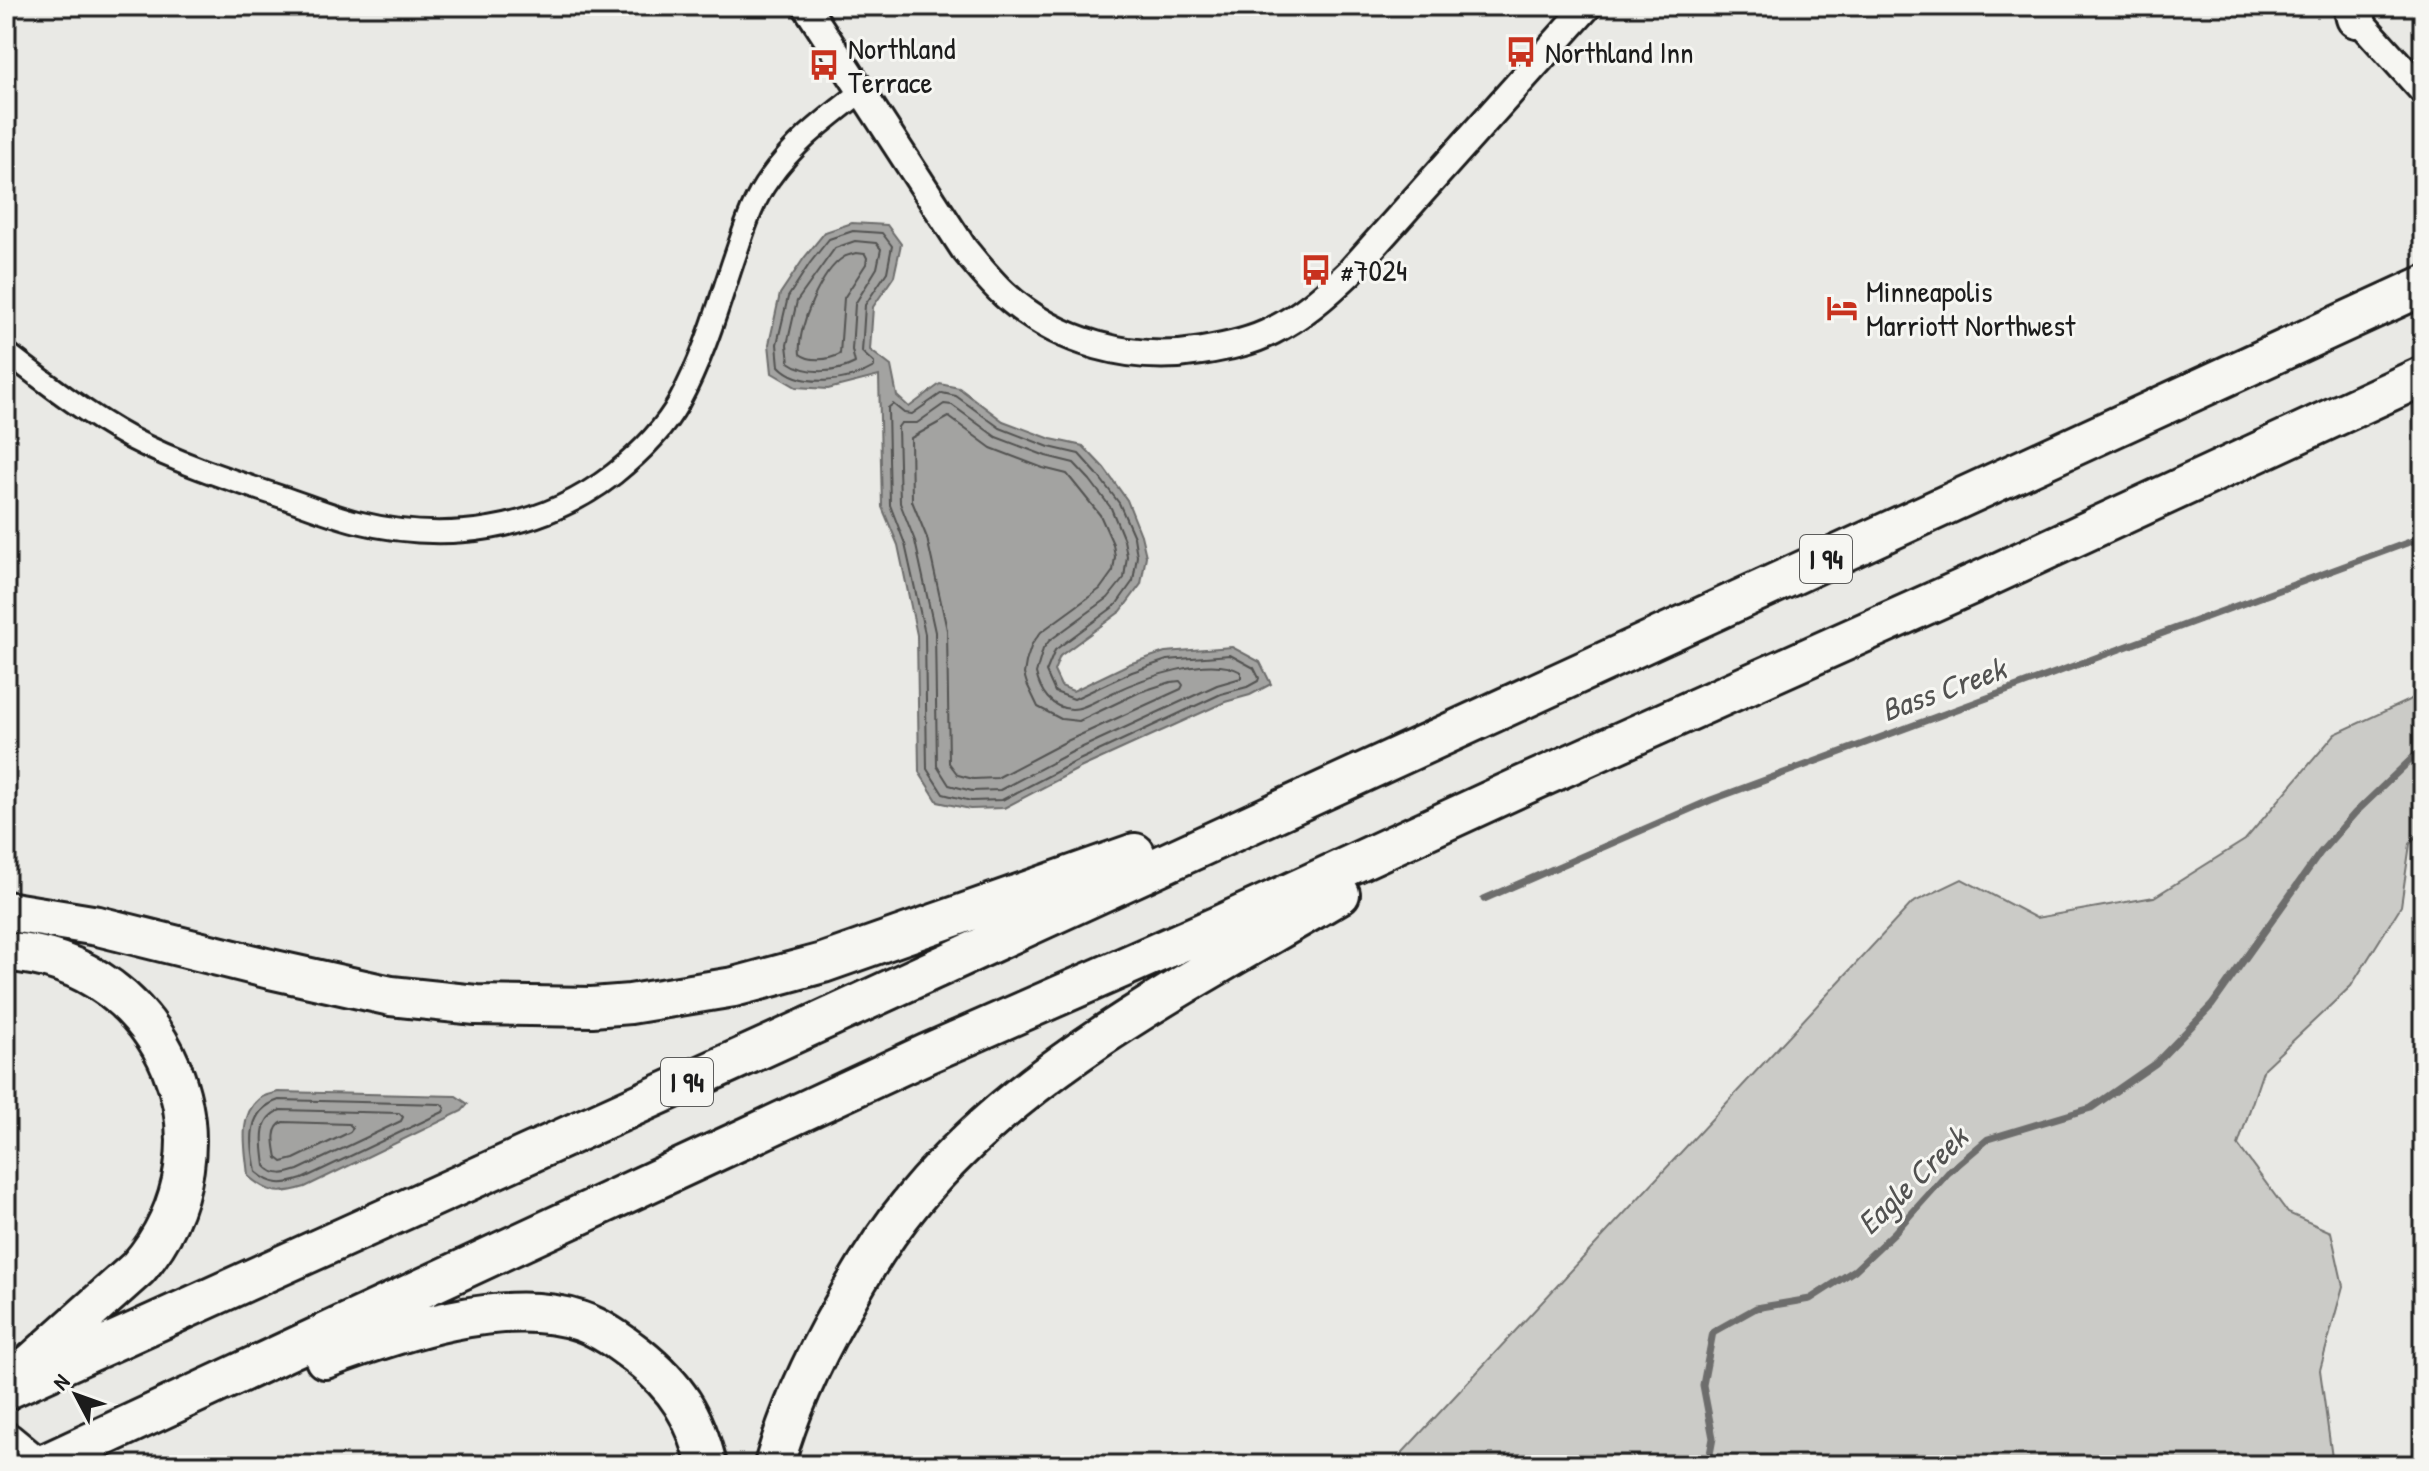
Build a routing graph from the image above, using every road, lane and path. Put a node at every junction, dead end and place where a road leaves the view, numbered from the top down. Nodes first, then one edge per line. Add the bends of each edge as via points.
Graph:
1 (806, 6) edge
2 (1588, 6) edge
3 (2352, 10) edge
4 (2423, 91) edge
5 (861, 92) junction
6 (2423, 277) edge
7 (2423, 286) edge
8 (2287, 349) junction
9 (6, 352) edge
10 (2423, 376) edge
11 (1367, 771) junction
12 (1524, 785) junction
13 (6, 911) edge
14 (6, 952) edge
15 (6, 1389) edge
16 (6, 1442) edge
17 (48, 1461) edge
18 (707, 1465) edge
19 (774, 1465) edge

1 - 5 street
2 - 5 street via 1324,297 1272,331 1179,355 1089,343 1037,319 1007,296 964,249
3 - 4 street
5 - 9 street via 797,143 767,181 748,217 703,354 661,430 594,490 532,519 455,532 403,531 356,522 210,473 129,437
6 - 8 highway
7 - 8 highway, I 94
8 - 11 highway, I 94
10 - 12 highway, I 94
11 - 13 highway via 823,963 734,987 630,1004 523,1007 391,996 98,926
11 - 15 highway, I 94
12 - 17 highway, I 94 via 911,1061
12 - 19 highway via 1121,1023 972,1138 915,1198 849,1295 815,1357
14 - 15 highway via 75,968 125,1000 171,1064 183,1103 186,1152 179,1193 153,1251
16 - 17 highway
17 - 18 highway via 383,1338 466,1319 522,1314 584,1322 655,1370 684,1402

